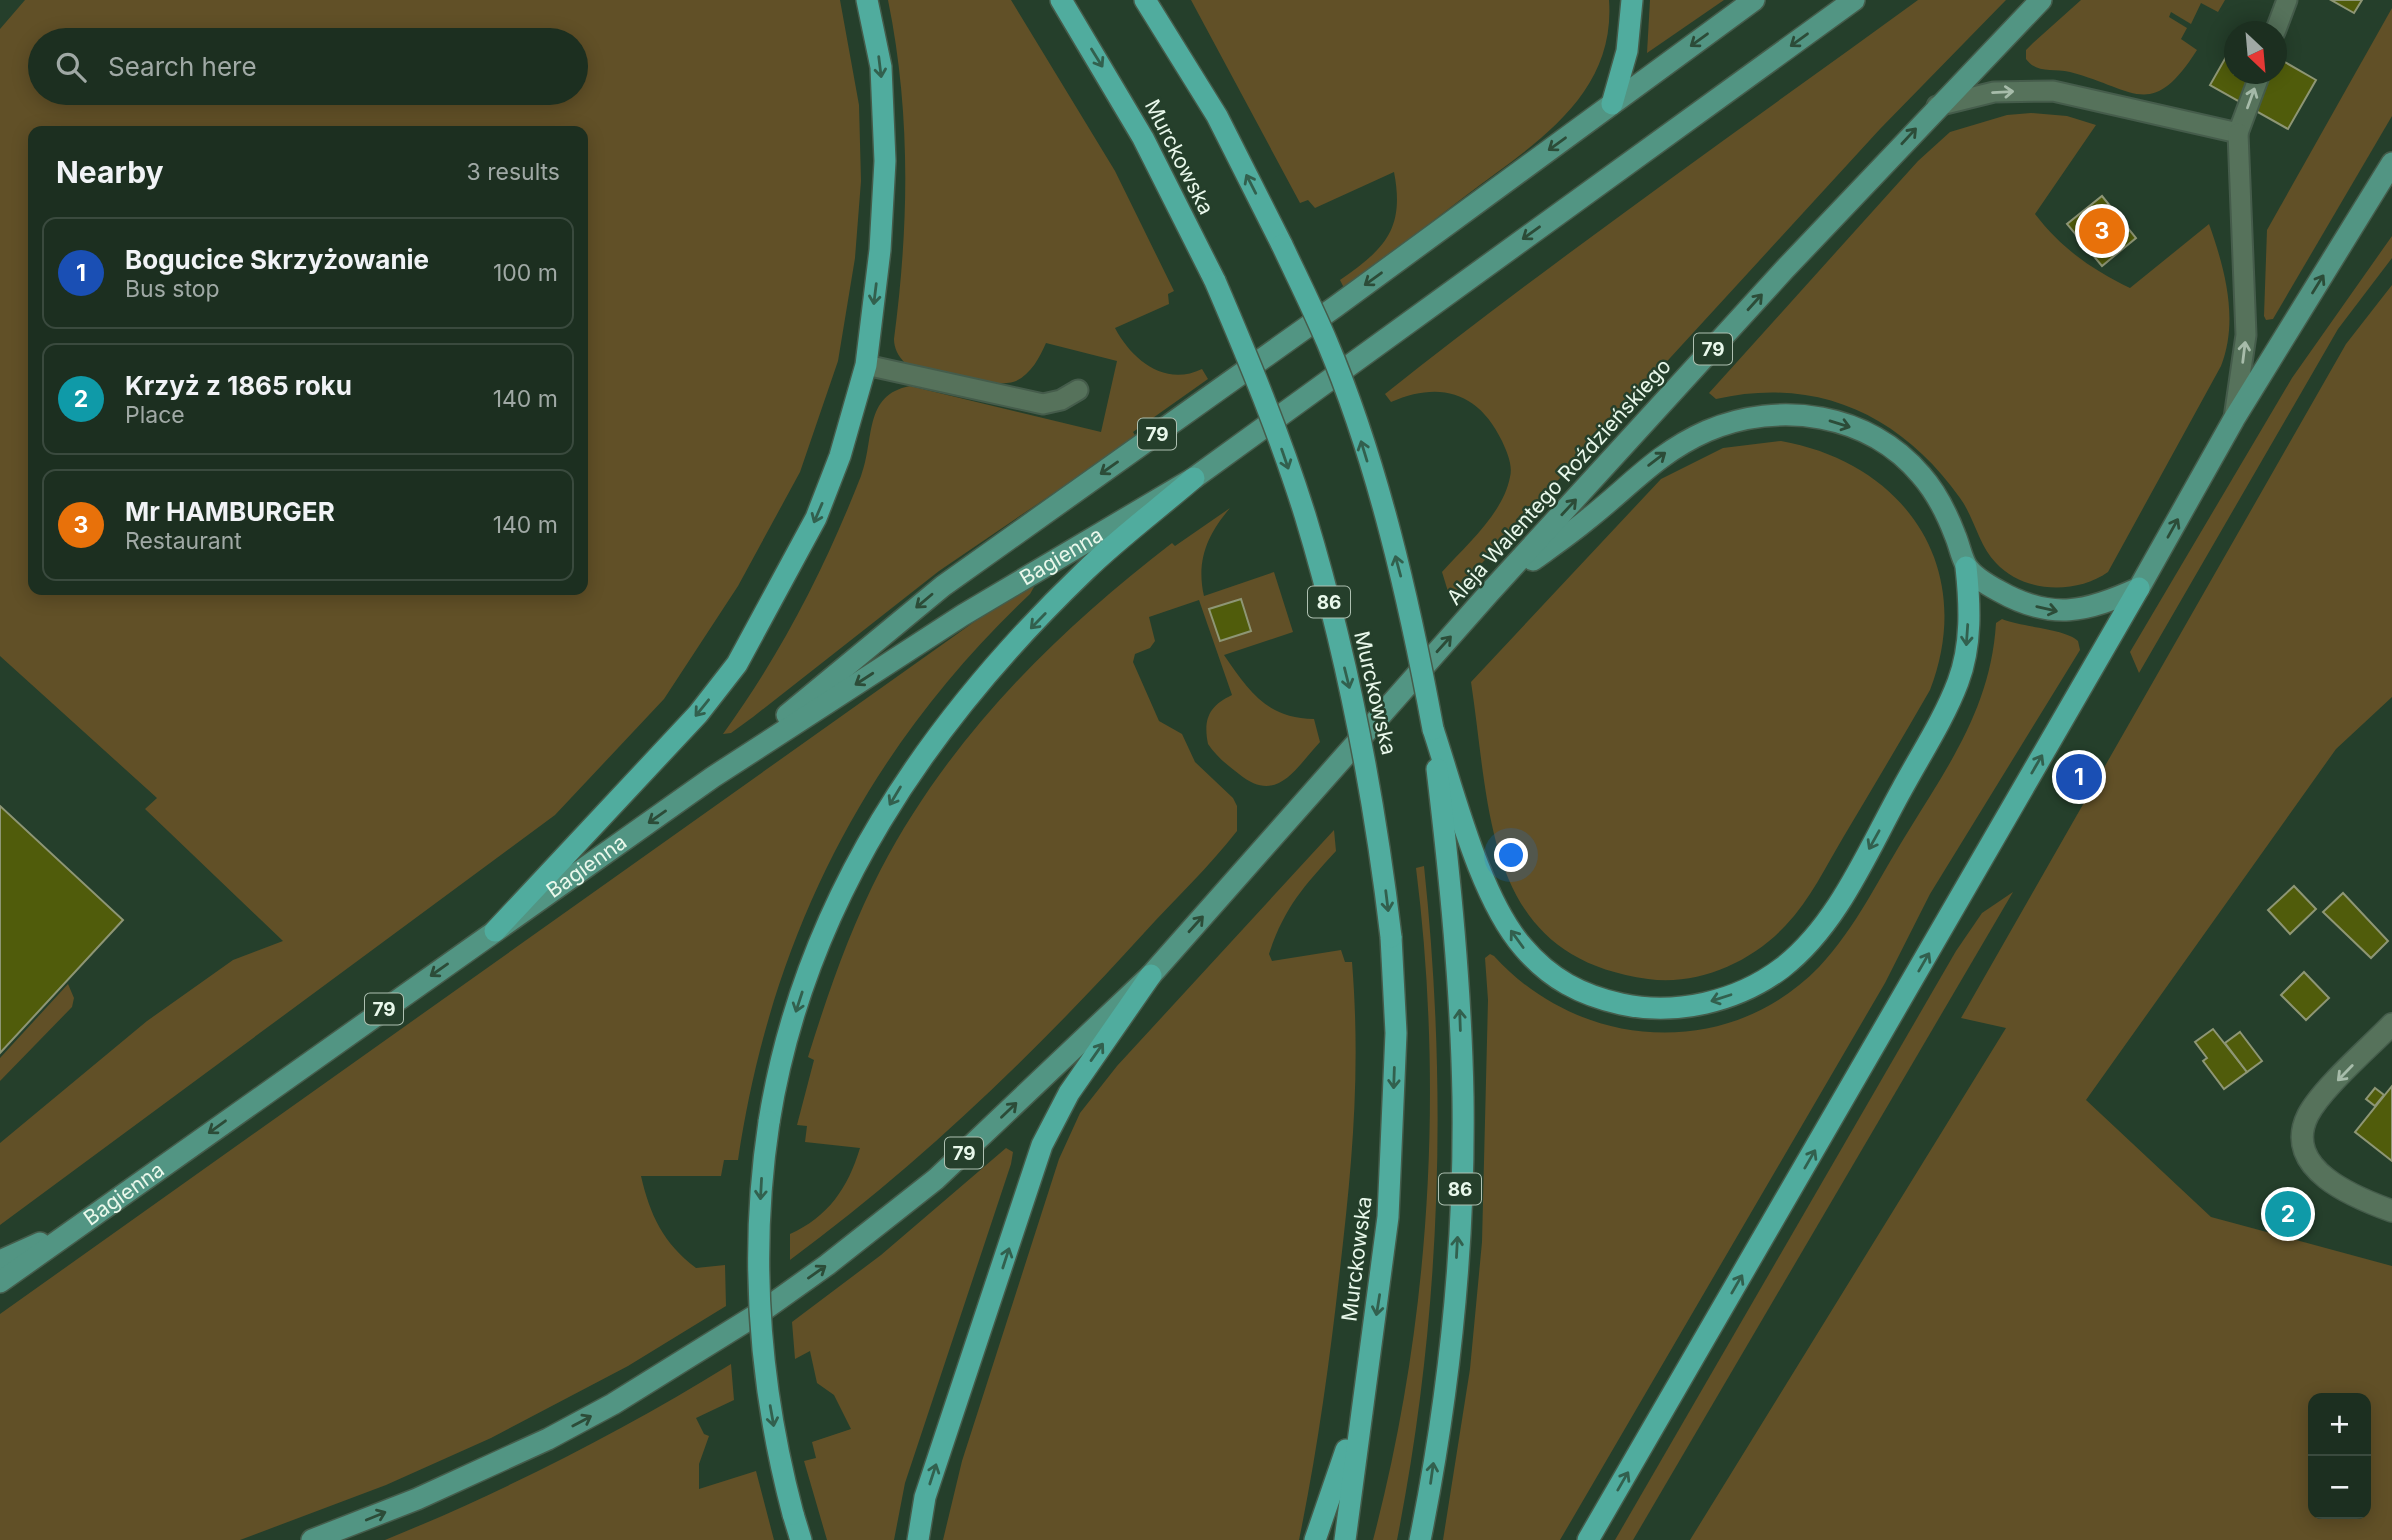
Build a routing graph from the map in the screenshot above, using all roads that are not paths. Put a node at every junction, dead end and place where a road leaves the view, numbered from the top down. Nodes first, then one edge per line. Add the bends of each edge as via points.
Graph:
1 (867, 0) edge
2 (1061, 0) edge
3 (1145, 0) edge
4 (1632, 0) edge
5 (1754, 0) edge
6 (1854, 0) edge
7 (2041, 0) edge
8 (2287, 0) edge
9 (2279, 21) edge
10 (2256, 84) edge
11 (1612, 104) junction
12 (1937, 106) junction
13 (2238, 133) junction
14 (2392, 163) edge
15 (2392, 181) edge
16 (2367, 206) junction
17 (866, 365) junction
18 (1078, 390) dead end
19 (2234, 419) junction
20 (1194, 478) junction
21 (1966, 567) junction
22 (2139, 588) junction
23 (1489, 593) junction
24 (1433, 729) junction
25 (713, 777) junction
26 (495, 931) junction
27 (1151, 975) junction
28 (2392, 1024) edge
29 (2392, 1211) edge
30 (80, 1226) junction
31 (0, 1261) edge
32 (0, 1282) edge
33 (1360, 1412) junction
34 (312, 1540) edge
35 (801, 1540) edge
36 (918, 1540) edge
37 (1315, 1540) edge
38 (1345, 1540) edge
39 (1420, 1540) edge
40 (1588, 1540) edge

1 -> 17 highway via 881,67 885,161
2 -> 33 highway, Murckowska / 86, bridge via 1143,138 1215,281 1267,405 1304,515 1365,752 1391,937 1396,1033 1388,1217
24 -> 3 highway, 86, bridge via 1412,617 1377,491 1327,343 1217,116
4 - 11 highway via 1627,51
5 -> 11 main road, 79
6 -> 20 main road
7 - 12 main road, Aleja Walentego Roździeńskiego / 79
8 - 9 lane
13 -> 10 lane
11 -> 25 main road, 79 via 943,586
12 -> 13 lane via 1994,92 2053,91
23 -> 12 main road, Aleja Walentego Roździeńskiego / 79
19 -> 13 lane via 2246,335
14 - 16 main road
15 - 16 street
19 -> 16 main road
17 - 18 lane via 1043,404
17 -> 26 highway via 840,456 816,518 737,664 698,714
22 -> 19 main road
20 -> 25 main road, Bagienna via 963,615
20 -> 35 highway, bridge via 1085,571 983,677 907,776 870,837 826,926 788,1035 769,1122 758,1262 767,1388
21 -> 22 main road via 2006,595 2052,612 2080,610
23 -> 21 main road via 1590,518 1668,450 1709,430 1773,413 1806,414 1857,429 1894,451 1920,474 1938,499
21 -> 24 highway via 1970,601 1959,681 1822,927 1782,968 1708,1003 1639,1008 1576,990 1551,976 1522,947 1495,908
40 -> 22 highway
27 -> 23 main road, Aleja Walentego Roździeńskiego / 79
39 -> 24 highway, 86 via 1448,1351 1463,1098 1459,995
25 -> 26 main road, Bagienna / 79
26 -> 30 main road, Bagienna / 79
34 -> 27 main road, 79 via 418,1499 548,1439 675,1368 761,1312 936,1179
36 -> 27 highway via 925,1497 1042,1145 1069,1093
28 -> 29 street via 2307,1116 2303,1142 2324,1178
30 - 31 main road
30 - 32 main road, Bagienna / 79
33 - 37 highway
33 - 38 highway, 86

